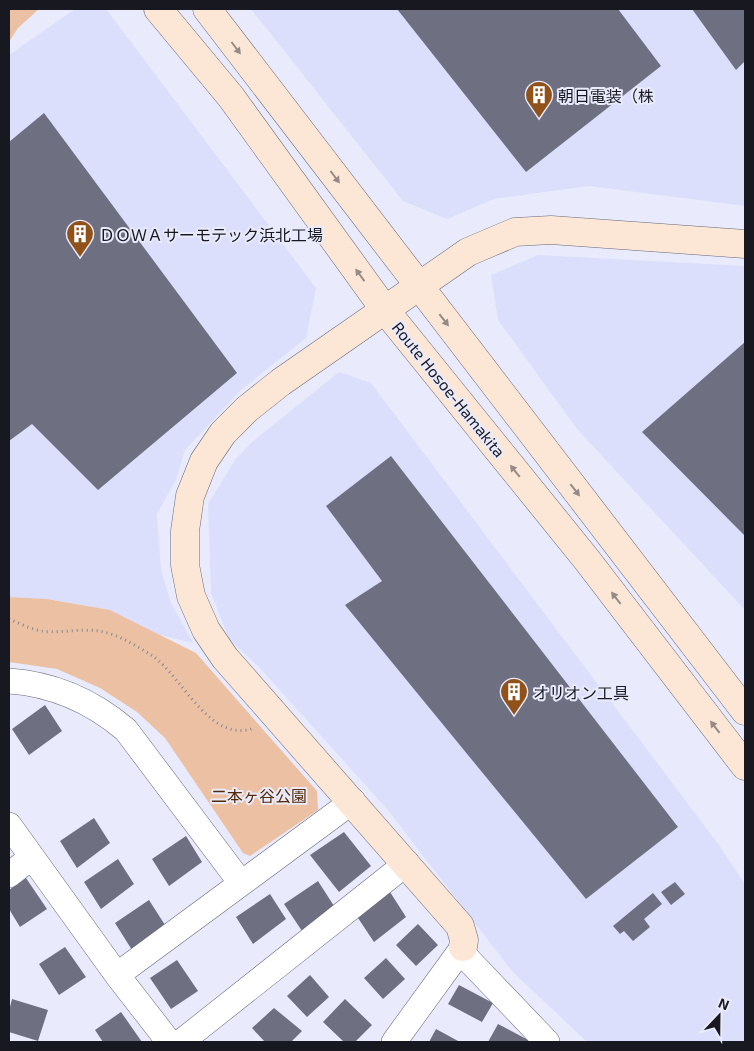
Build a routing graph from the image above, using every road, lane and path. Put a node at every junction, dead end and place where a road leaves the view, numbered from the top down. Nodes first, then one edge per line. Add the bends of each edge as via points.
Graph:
1 (158, 9) edge
2 (207, 9) edge
3 (745, 244) edge
4 (417, 285) junction
5 (385, 310) junction
6 (9, 619) edge
7 (9, 680) edge
8 (745, 711) edge
9 (259, 726) dead end
10 (745, 766) edge
11 (353, 801) junction
12 (9, 825) edge
13 (32, 857) junction
14 (407, 862) junction
15 (9, 875) edge
16 (241, 883) junction
17 (462, 949) junction
18 (117, 975) junction
19 (169, 1042) edge
20 (182, 1042) edge
21 (394, 1042) edge
22 (547, 1042) edge

5 -> 1 main road, Route Hosoe-Hamakita via 231,97
2 -> 4 main road
3 - 4 main road via 551,230 515,232 468,252
4 - 5 main road
4 -> 8 main road
10 -> 5 main road, Route Hosoe-Hamakita via 587,560
5 - 11 main road via 281,382 247,408 223,433 204,462 190,496 185,531 185,565 191,596 206,630 225,658
6 - 9 path via 40,631 91,630 117,636 166,667 209,717 230,729 245,731
7 - 16 street via 46,686 83,700 126,730
11 - 14 main road
11 - 16 street
12 - 13 street
13 - 15 street
13 - 18 street
14 - 17 main road via 460,926
14 - 20 street
16 - 18 street
17 - 21 street
17 - 22 street
18 - 19 street

